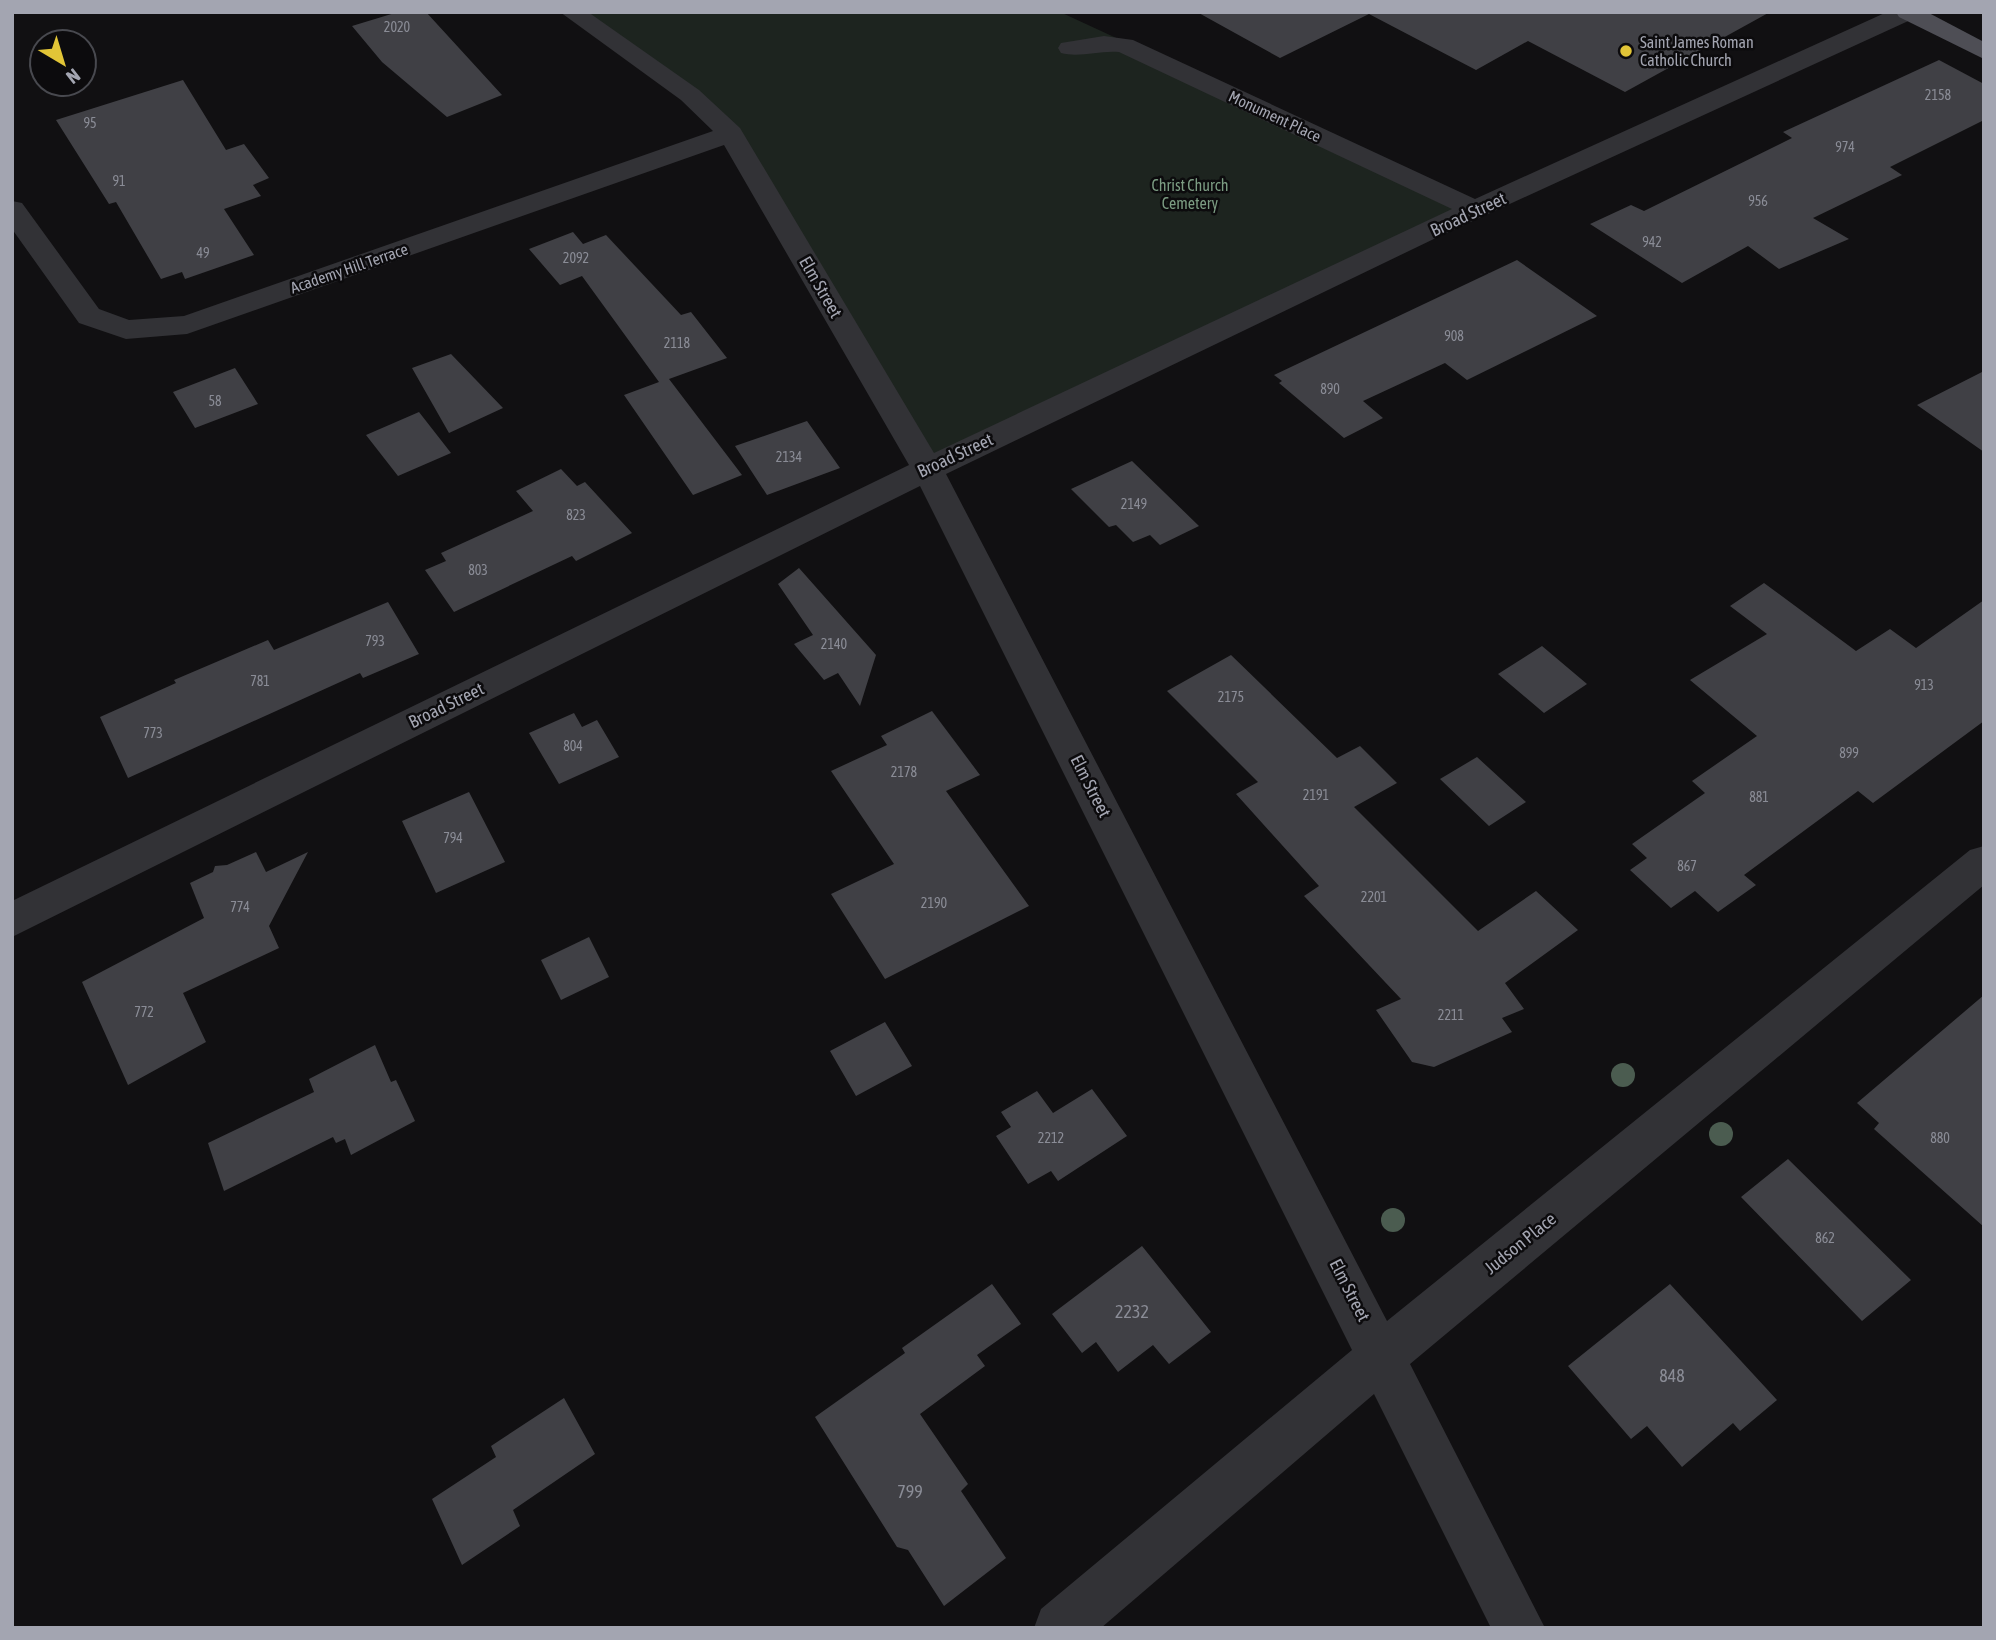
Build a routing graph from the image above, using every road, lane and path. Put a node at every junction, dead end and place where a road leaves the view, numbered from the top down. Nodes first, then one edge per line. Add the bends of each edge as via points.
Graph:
1 (572, 12) edge
2 (1908, 12) edge
3 (1070, 48) dead end
4 (1984, 52) edge
5 (731, 134) junction
6 (12, 209) edge
7 (1476, 210) junction
8 (927, 468) junction
9 (1984, 862) edge
10 (12, 920) edge
11 (1383, 1355) junction
12 (1059, 1628) edge
13 (1520, 1628) edge

1 - 5 street, Elm Street via 691,95
2 - 4 main road
2 - 7 street, Broad Street
3 - 7 street, Monument Place via 1124,45
5 - 6 street, Academy Hill Terrace via 187,325 126,330 89,316
5 - 8 street, Elm Street
7 - 8 street, Broad Street
8 - 10 street, Broad Street
8 - 11 street, Elm Street
9 - 11 street, Judson Place
11 - 12 street, Judson Place
11 - 13 street, Elm Street

